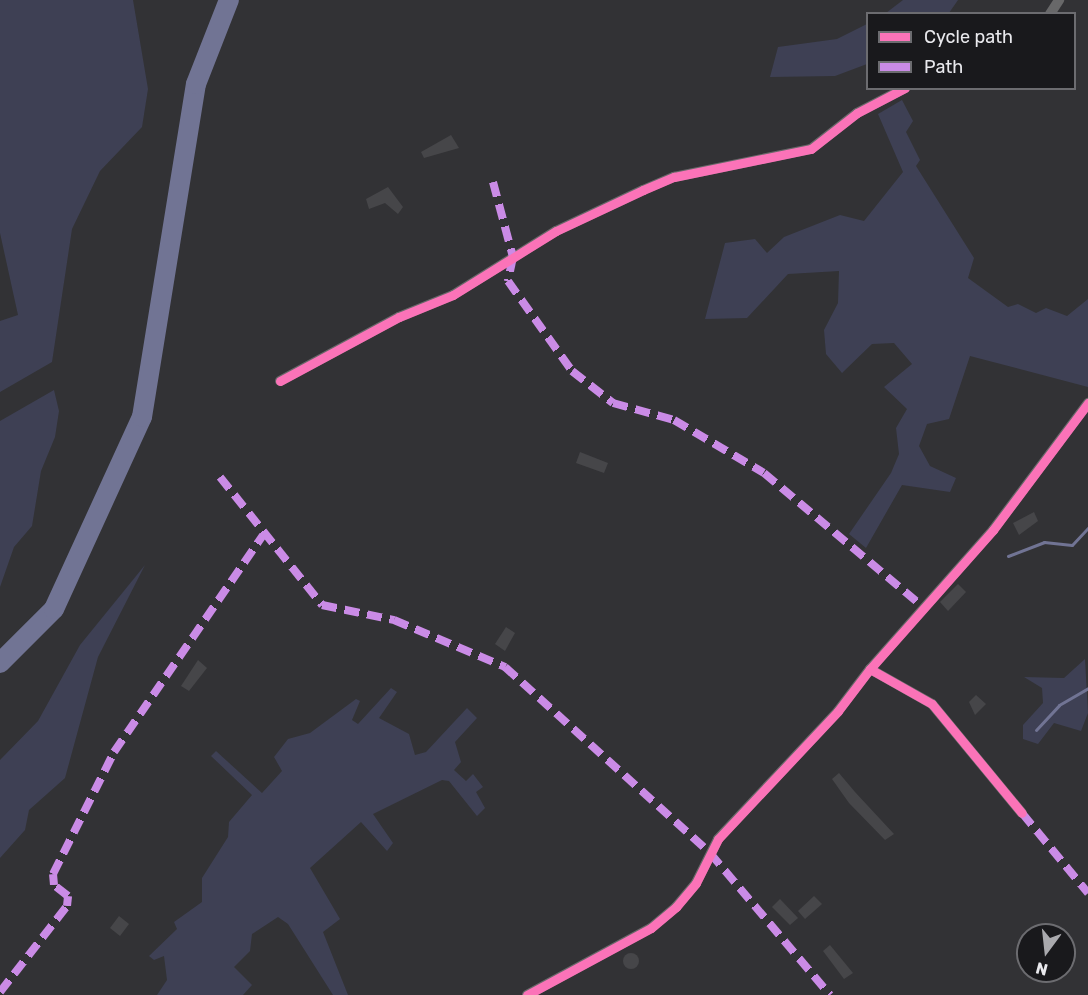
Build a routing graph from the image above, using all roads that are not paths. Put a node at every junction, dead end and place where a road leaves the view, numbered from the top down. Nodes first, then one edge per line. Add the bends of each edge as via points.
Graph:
1 (901, 90) edge
2 (280, 381) dead end
3 (1088, 403) edge
4 (870, 669) junction
5 (1022, 813) dead end
6 (526, 995) edge

1 - 2 street via 858,113 811,149 674,177 642,190 556,231 453,295 399,317
3 - 4 street via 993,530
4 - 5 street via 932,704
4 - 6 street via 710,852 696,883 651,928

